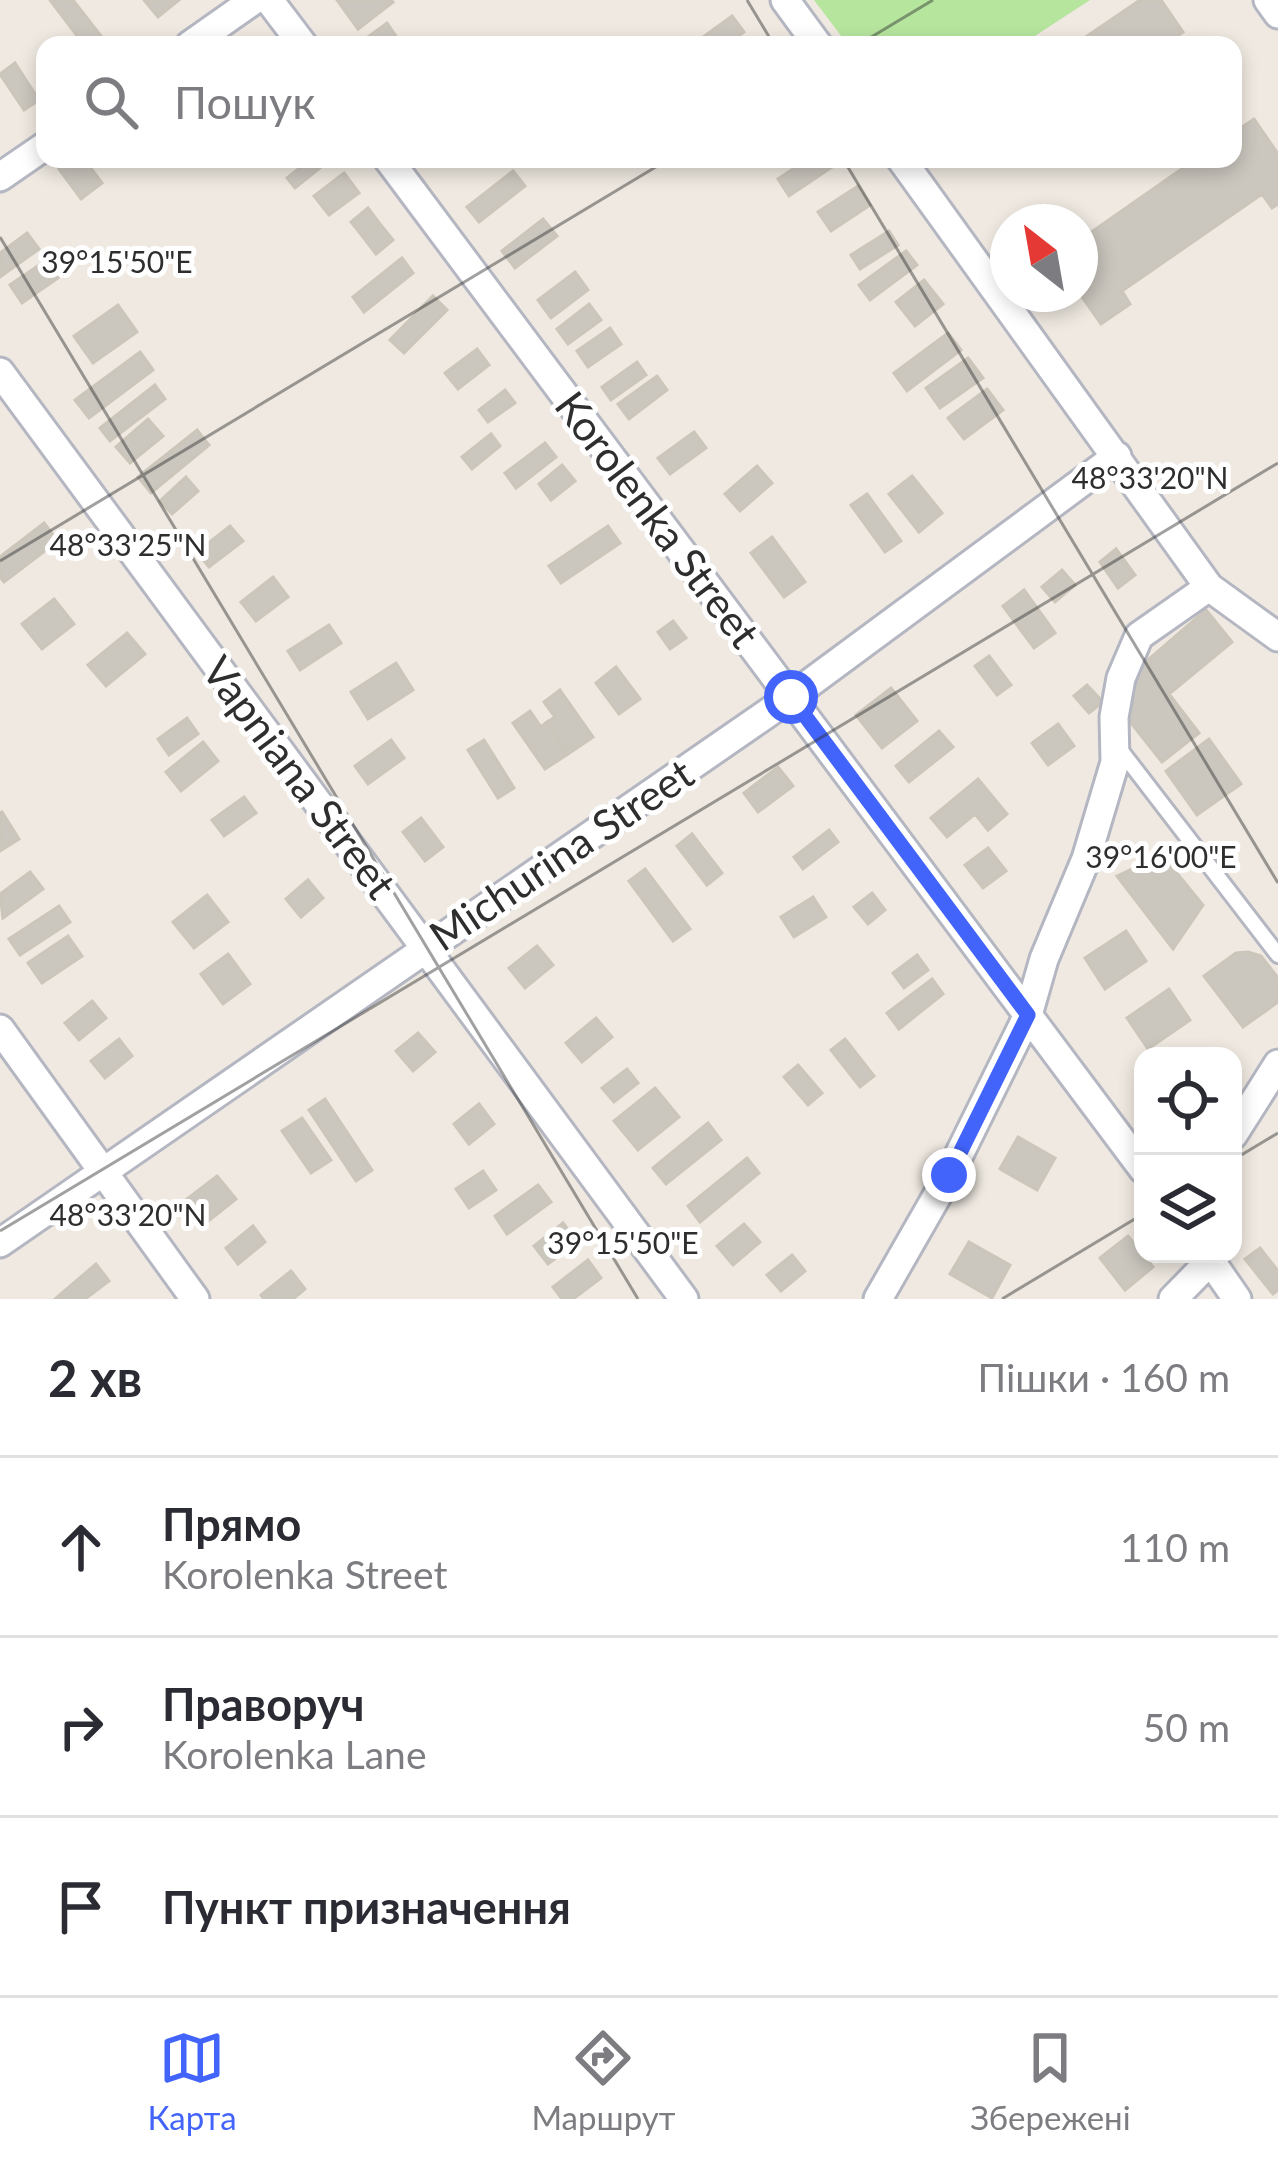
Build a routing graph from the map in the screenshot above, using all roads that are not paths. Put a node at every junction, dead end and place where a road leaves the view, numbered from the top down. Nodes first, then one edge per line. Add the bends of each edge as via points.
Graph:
1 (254, 0) edge
2 (269, 0) edge
3 (785, 0) edge
4 (1268, 0) edge
5 (1278, 14) edge
6 (203, 36) edge
7 (296, 36) edge
8 (811, 36) edge
9 (36, 152) edge
10 (395, 168) edge
11 (908, 168) edge
12 (0, 177) edge
13 (0, 372) edge
14 (1117, 456) junction
15 (1208, 587) junction
16 (1278, 637) edge
17 (791, 697) junction
18 (1114, 743) junction
19 (426, 946) junction
20 (1278, 955) edge
21 (1028, 1015) junction
22 (0, 1029) edge
23 (1278, 1064) edge
24 (1242, 1121) edge
25 (1134, 1157) edge
26 (104, 1171) junction
27 (0, 1243) edge
28 (1202, 1263) edge
29 (1213, 1263) edge
30 (195, 1299) edge
31 (684, 1299) edge
32 (878, 1299) edge
33 (1173, 1299) edge
34 (1237, 1299) edge

1 - 6 street
2 - 7 street
3 - 8 street
4 - 5 street
9 - 12 street
10 - 17 street, Korolenka Street
11 - 14 street
13 - 19 street, Vapniana Street
14 - 15 street
14 - 17 street, Michurina Street
15 - 16 street
15 - 18 street via 1138,636 1120,679
17 - 19 street, Michurina Street
17 - 21 street, Korolenka Street
18 - 20 lane
18 - 21 street via 1086,859
19 - 26 street, Michurina Street
19 - 31 street, Vapniana Street
21 - 25 street, Korolenka Street
21 - 32 street
22 - 26 street
23 - 24 street
26 - 27 street, Michurina Street
26 - 30 street
28 - 33 street
29 - 34 street

